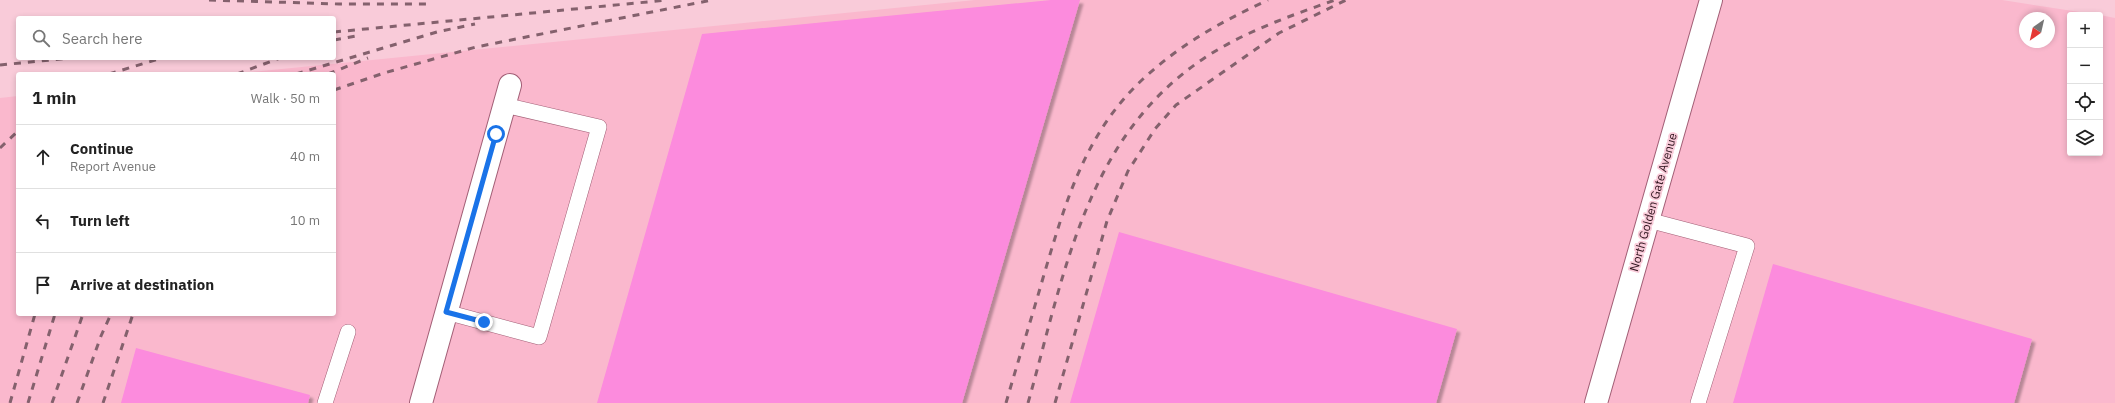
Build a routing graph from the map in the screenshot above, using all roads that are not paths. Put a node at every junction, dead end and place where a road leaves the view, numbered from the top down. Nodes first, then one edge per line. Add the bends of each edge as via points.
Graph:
1 (1711, 0) edge
2 (507, 95) joint
3 (1648, 220) junction
4 (446, 312) junction
5 (348, 332) dead end
6 (325, 403) edge
7 (421, 403) edge
8 (1596, 403) edge
9 (1698, 403) edge

1 - 3 street, North Golden Gate Avenue
2 - 4 street
2 - 4 lane via 600,127 539,337
3 - 8 street, North Golden Gate Avenue
3 - 9 lane via 1746,246
4 - 7 street
5 - 6 lane

